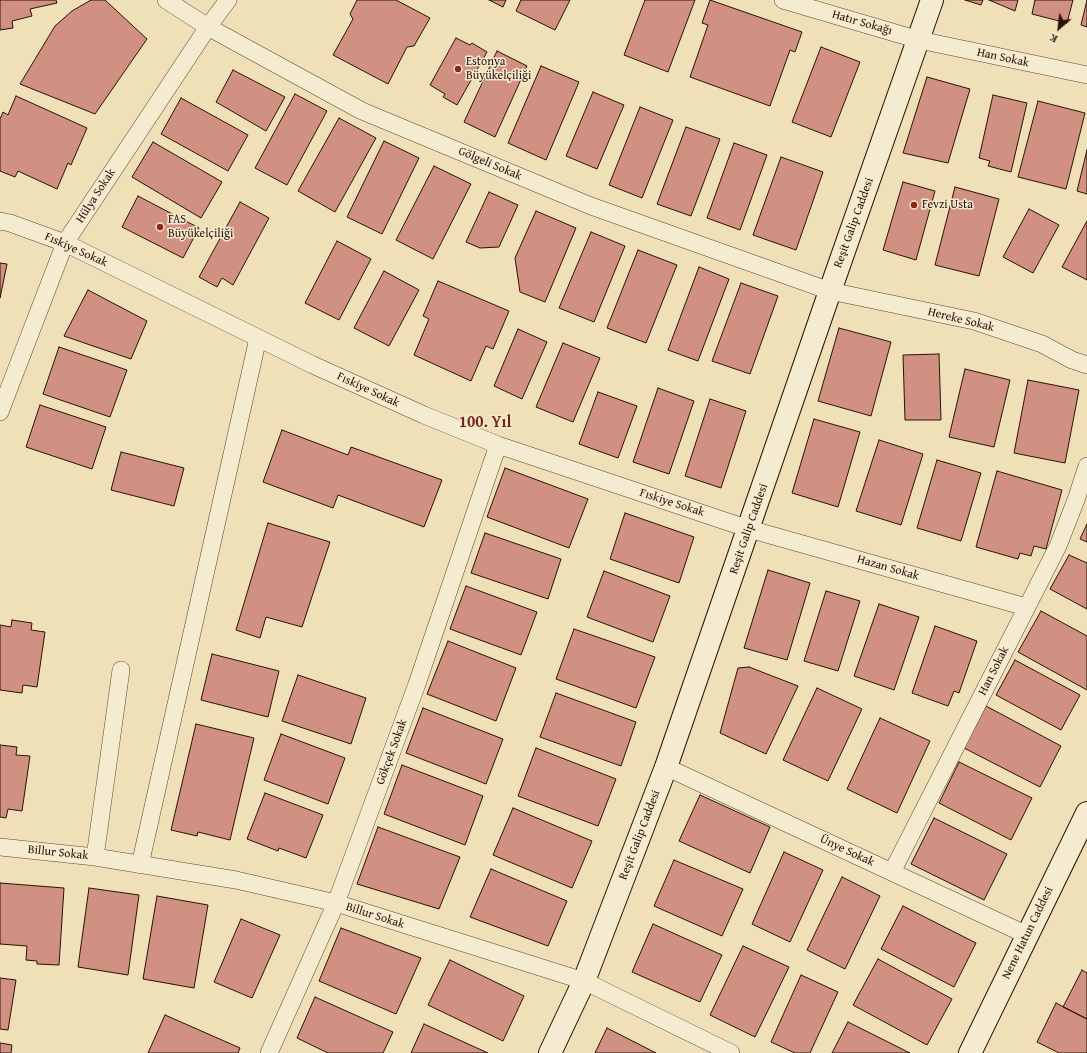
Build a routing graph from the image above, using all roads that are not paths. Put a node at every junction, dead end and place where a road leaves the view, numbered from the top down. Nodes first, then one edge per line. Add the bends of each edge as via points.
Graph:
1 (166, 0) edge
2 (228, 0) edge
3 (783, 0) edge
4 (932, 0) edge
5 (208, 27) junction
6 (919, 40) junction
7 (1087, 75) edge
8 (0, 221) edge
9 (65, 243) junction
10 (830, 291) junction
11 (258, 338) junction
12 (1087, 365) edge
13 (0, 412) edge
14 (498, 445) junction
15 (1087, 466) edge
16 (749, 529) junction
17 (1026, 607) junction
18 (121, 670) dead end
19 (666, 767) junction
20 (1087, 813) edge
21 (0, 847) edge
22 (95, 857) junction
23 (140, 864) junction
24 (892, 872) junction
25 (336, 903) junction
26 (1027, 935) junction
27 (584, 981) junction
28 (269, 1053) edge
29 (550, 1053) edge
30 (731, 1053) edge
31 (970, 1053) edge

1 - 5 street, Gölgeli Sokak
2 - 5 street, Hülya Sokak
3 - 6 street, Hatır Sokağı
4 - 6 main road, Reşit Galip Caddesi
5 - 9 street, Hülya Sokak
5 - 10 street, Gölgeli Sokak via 362,111 592,206
6 - 7 street, Han Sokak
6 - 10 main road, Reşit Galip Caddesi
8 - 9 street, Fıskiye Sokak
9 - 11 street, Fıskiye Sokak
9 - 13 street, Hülya Sokak
10 - 12 street, Hereke Sokak via 974,321 1042,344
10 - 16 main road, Reşit Galip Caddesi
11 - 14 street, Fıskiye Sokak via 424,415
11 - 23 street
14 - 16 street, Fıskiye Sokak
14 - 25 street, Gökçek Sokak via 417,684
15 - 17 street, Han Sokak via 1058,546
16 - 17 street, Hazan Sokak
16 - 19 main road, Reşit Galip Caddesi
17 - 24 street, Han Sokak
18 - 22 street
19 - 24 street, Ünye Sokak
19 - 27 main road, Reşit Galip Caddesi
20 - 26 main road, Nene Hatun Caddesi
21 - 22 street, Billur Sokak
22 - 23 street, Billur Sokak
23 - 25 street, Billur Sokak via 236,880
24 - 26 street, Ünye Sokak
25 - 27 street, Billur Sokak
25 - 28 street, Gökçek Sokak
26 - 31 main road, Nene Hatun Caddesi
27 - 29 main road, Reşit Galip Caddesi
27 - 30 street, Billur Sokak

